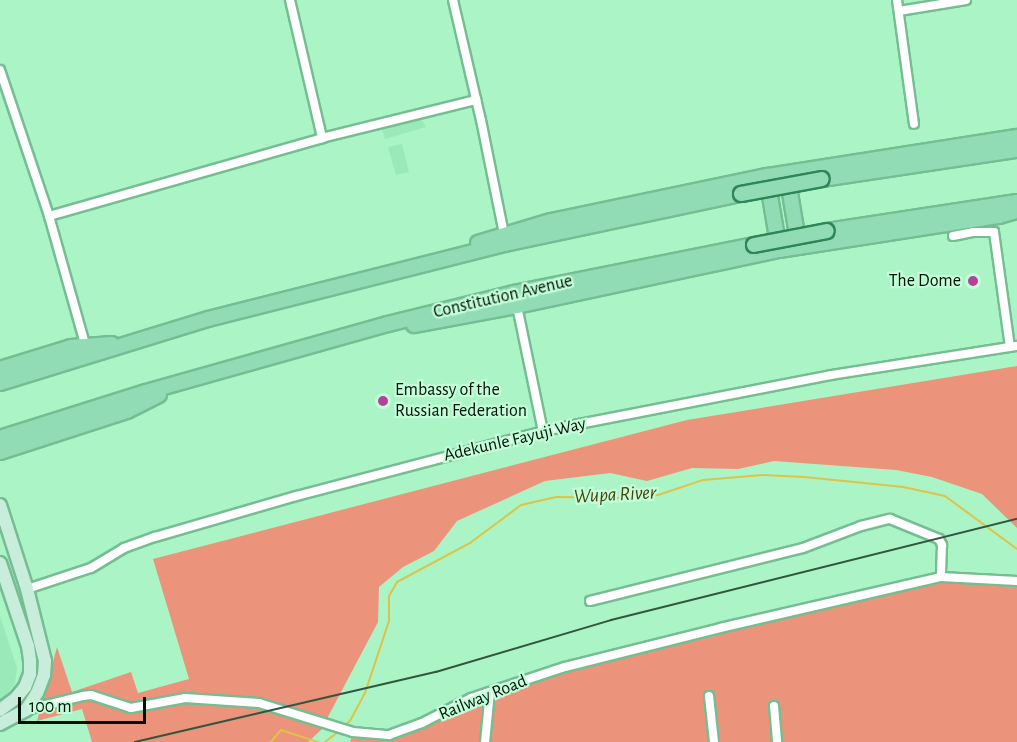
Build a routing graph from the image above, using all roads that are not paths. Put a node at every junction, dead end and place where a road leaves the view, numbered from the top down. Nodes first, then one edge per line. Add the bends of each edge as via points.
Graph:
1 (290, 0) edge
2 (453, 0) edge
3 (897, 0) edge
4 (966, 0) edge
5 (899, 11) junction
6 (0, 70) edge
7 (476, 100) junction
8 (914, 124) dead end
9 (1017, 137) edge
10 (322, 138) junction
11 (1017, 150) edge
12 (786, 172) junction
13 (767, 176) junction
14 (1017, 202) edge
15 (1017, 211) edge
16 (49, 216) junction
17 (504, 234) junction
18 (952, 236) dead end
19 (799, 247) junction
20 (779, 250) junction
21 (406, 270) junction
22 (517, 306) junction
23 (388, 324) junction
24 (129, 343) junction
25 (85, 344) junction
26 (1014, 346) edge
27 (0, 369) edge
28 (196, 377) junction
29 (0, 383) edge
30 (543, 431) junction
31 (4, 436) edge
32 (0, 452) edge
33 (0, 505) edge
34 (0, 563) edge
35 (941, 577) junction
36 (1017, 581) edge
37 (27, 589) junction
38 (590, 601) dead end
39 (490, 692) junction
40 (710, 696) dead end
41 (774, 705) dead end
42 (0, 710) edge
43 (26, 710) junction
44 (0, 724) edge
45 (485, 742) edge
46 (714, 742) edge
47 (777, 742) edge

1 - 10 street
2 - 7 street
3 - 5 street
4 - 5 street
5 - 8 street
6 - 16 street
7 - 10 street
7 - 17 street
9 - 12 main road
10 - 16 street
11 - 21 main road, bridge via 741,194 505,244
12 - 13 main road
12 - 19 main road
13 - 17 main road
13 - 20 main road
14 - 23 main road, Constitution Avenue, bridge via 754,244 514,293
15 - 19 main road
16 - 25 street
17 - 21 main road
18 - 26 street via 994,232
19 - 20 main road
20 - 22 main road
21 - 24 main road via 208,319
22 - 23 main road via 430,324
22 - 30 street
23 - 28 main road, Constitution Avenue
24 - 25 main road
24 - 29 main road
25 - 27 main road
26 - 30 street, Adekunle Fayuji Way via 831,375
28 - 31 main road, Constitution Avenue
28 - 32 main road via 127,411
30 - 37 street, Adekunle Fayuji Way via 155,537 91,568
33 - 37 street
34 - 42 street via 30,661 25,687
35 - 36 street, Railway Road
35 - 38 street via 939,539 890,519 802,548
35 - 39 street, Railway Road via 709,630 565,667
37 - 43 street via 45,660 44,675
39 - 43 street, Railway Road via 399,733 378,736 259,703 185,698 131,708 83,696
39 - 45 street
40 - 46 street
41 - 47 street
43 - 44 street

